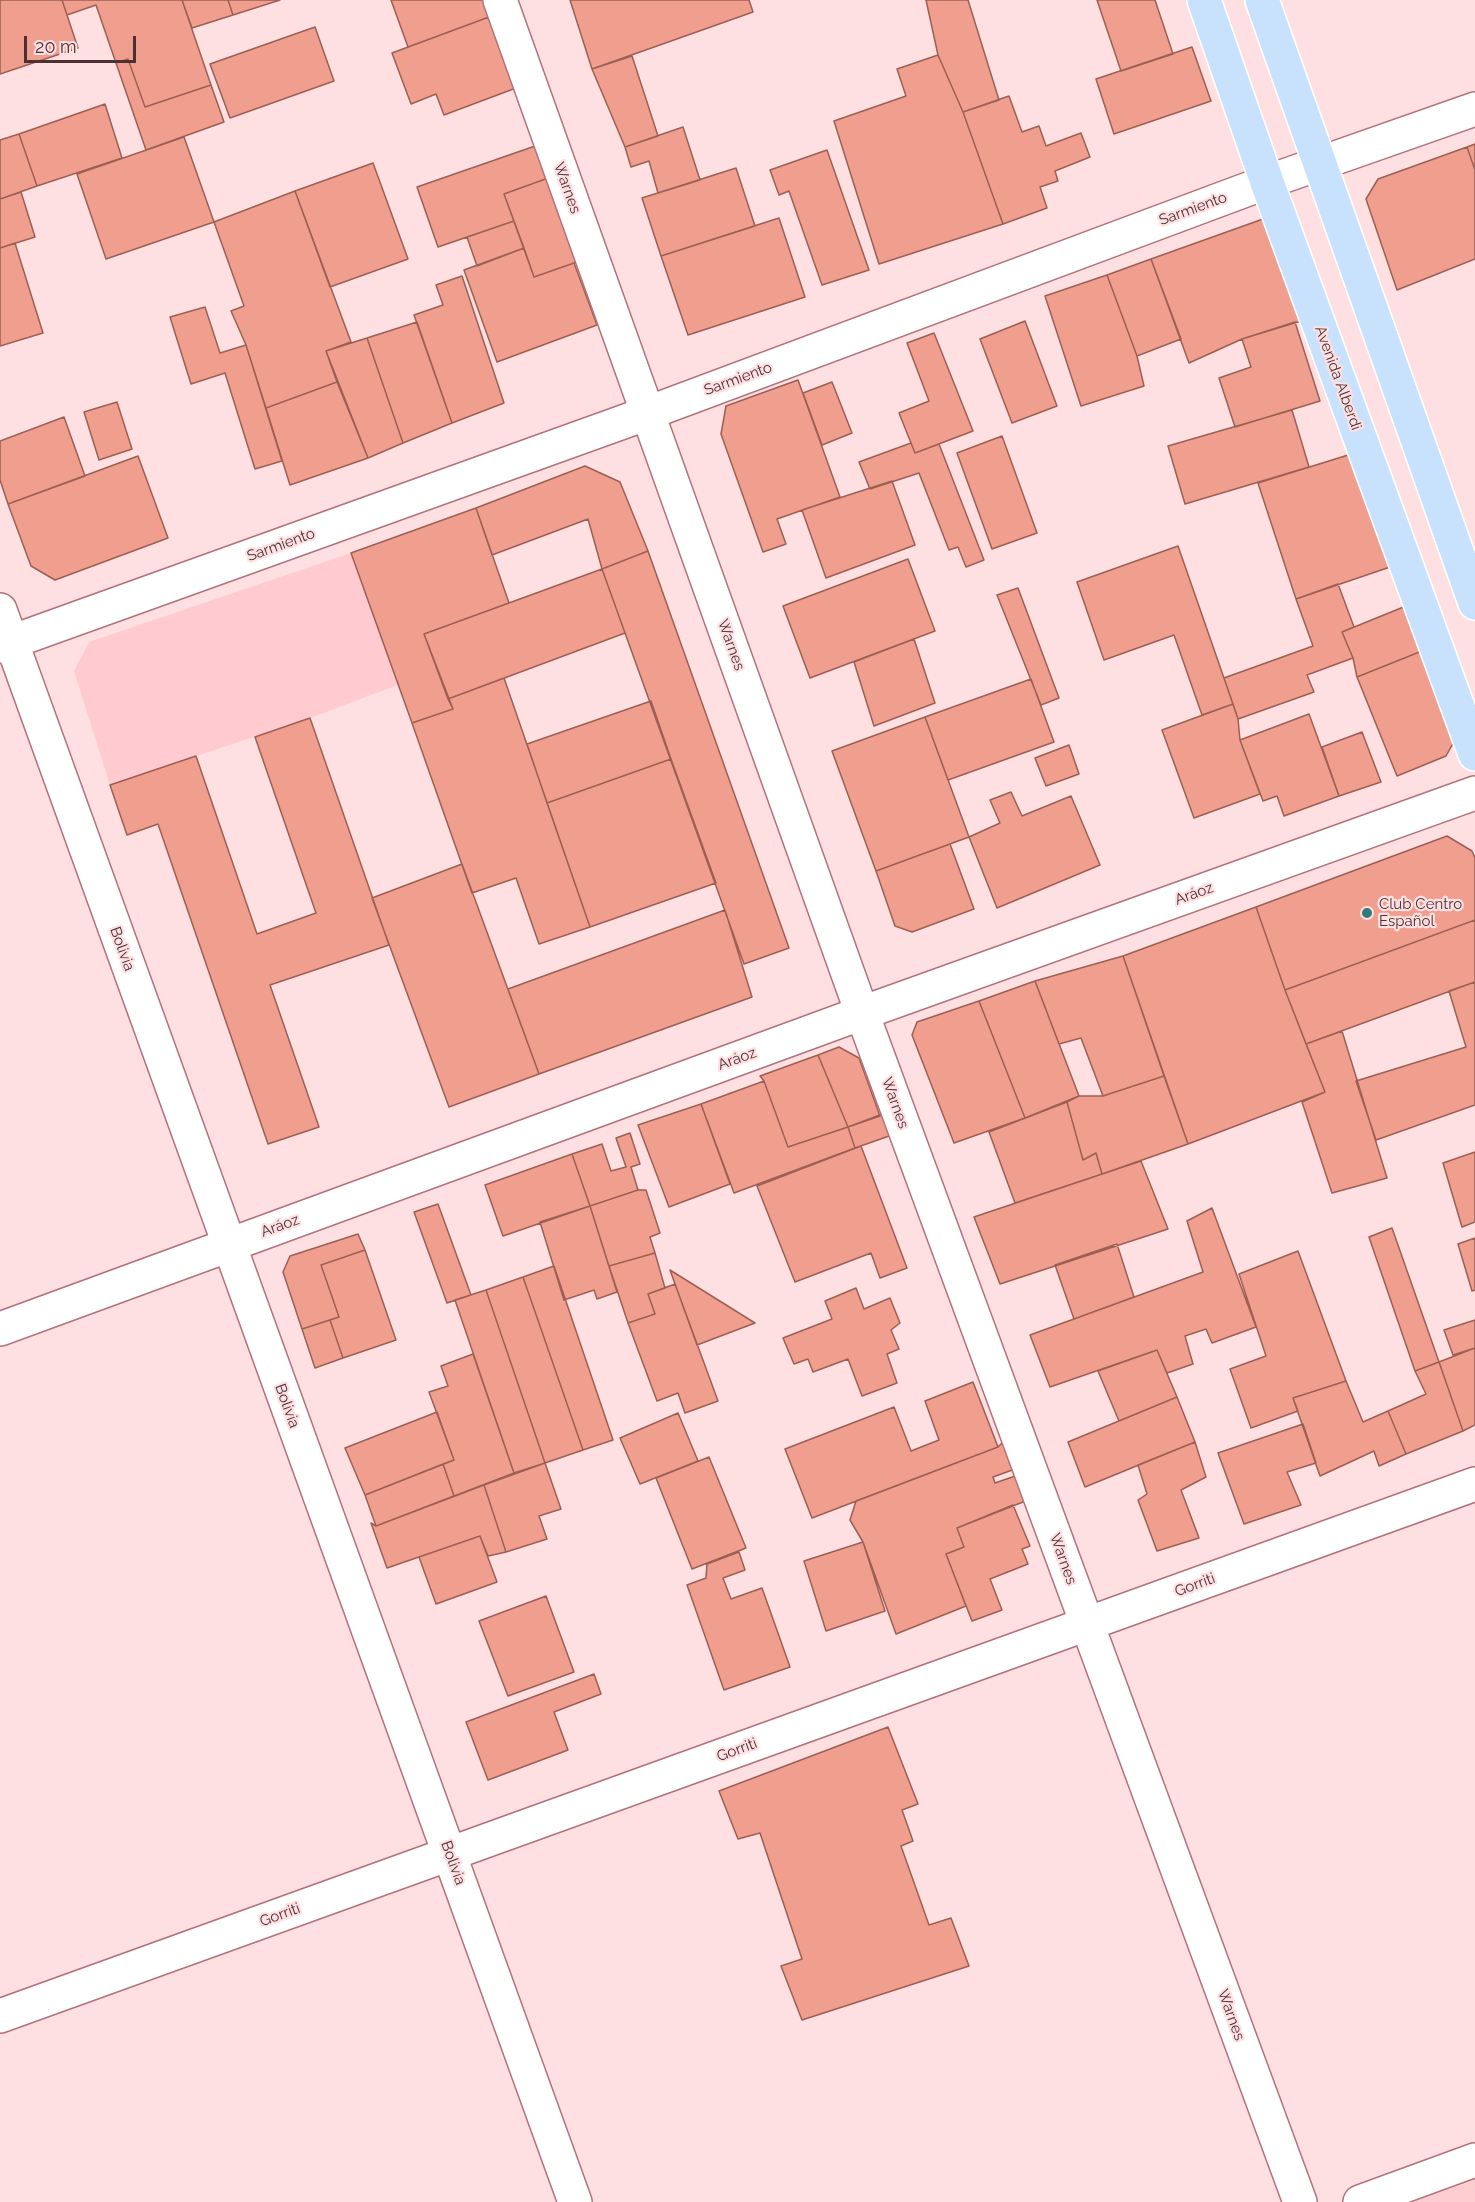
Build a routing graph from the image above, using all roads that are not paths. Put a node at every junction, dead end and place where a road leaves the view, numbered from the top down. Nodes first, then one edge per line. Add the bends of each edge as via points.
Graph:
1 (500, 0) edge
2 (1204, 0) edge
3 (1262, 0) edge
4 (1475, 109) edge
5 (1320, 163) junction
6 (1267, 182) junction
7 (648, 413) junction
8 (1475, 603) edge
9 (0, 610) edge
10 (6, 644) edge
11 (1475, 754) edge
12 (1475, 793) edge
13 (862, 1013) junction
14 (229, 1245) junction
15 (0, 1329) edge
16 (1475, 1484) edge
17 (1087, 1624) junction
18 (449, 1854) junction
19 (0, 2016) edge
20 (1475, 2160) edge
21 (575, 2202) edge
22 (1300, 2202) edge
23 (1360, 2202) edge

1 - 7 street, Warnes
2 - 6 main road, Avenida Alberdi
3 - 5 main road
4 - 5 street, Sarmiento
5 - 6 street, Sarmiento
5 - 8 main road
6 - 7 street, Sarmiento
6 - 11 main road, Avenida Alberdi
7 - 10 street, Sarmiento
7 - 13 street, Warnes
9 - 10 street, Bolivia
10 - 14 street, Bolivia
12 - 13 street, Aráoz
13 - 14 street, Aráoz
13 - 17 street, Warnes
14 - 15 street, Aráoz
14 - 18 street, Bolivia
16 - 17 street, Gorriti
17 - 18 street, Gorriti
17 - 22 street, Warnes
18 - 19 street, Gorriti
18 - 21 street, Bolivia
20 - 23 street

